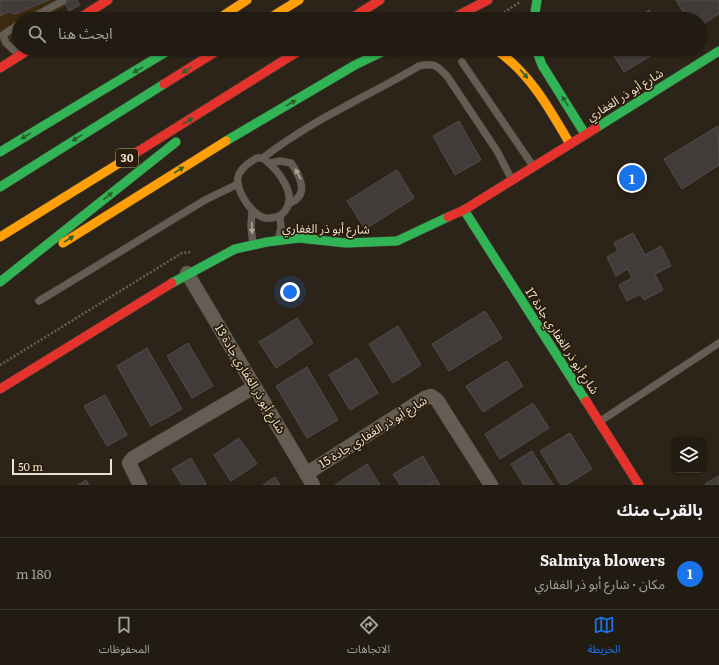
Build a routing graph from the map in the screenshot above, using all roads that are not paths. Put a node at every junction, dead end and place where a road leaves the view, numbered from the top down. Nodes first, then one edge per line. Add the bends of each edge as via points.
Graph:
1 (108, 0) edge
2 (247, 0) edge
3 (299, 0) edge
4 (380, 0) edge
5 (488, 0) edge
6 (537, 0) edge
7 (63, 1) edge
8 (46, 10) joint
9 (42, 12) edge
10 (89, 12) edge
11 (229, 12) edge
12 (279, 12) edge
13 (361, 12) edge
14 (465, 12) edge
15 (535, 12) edge
16 (12, 29) edge
17 (12, 49) edge
18 (718, 55) edge
19 (20, 56) edge
20 (159, 56) edge
21 (209, 56) edge
22 (291, 56) edge
23 (374, 56) edge
24 (506, 56) edge
25 (539, 56) edge
26 (462, 62) dead end
27 (0, 68) edge
28 (255, 79) junction
29 (193, 128) dead end
30 (585, 134) junction
31 (180, 138) dead end
32 (570, 144) junction
33 (0, 152) edge
34 (263, 158) junction
35 (270, 163) junction
36 (533, 167) junction
37 (512, 180) junction
38 (238, 184) junction
39 (0, 186) edge
40 (290, 202) junction
41 (464, 210) junction
42 (252, 211) junction
43 (280, 216) junction
44 (0, 237) edge
45 (278, 240) junction
46 (253, 245) junction
47 (187, 273) junction
48 (0, 282) edge
49 (39, 301) dead end
50 (719, 343) edge
51 (254, 387) junction
52 (0, 389) edge
53 (599, 422) junction
54 (309, 479) edge
55 (140, 485) edge
56 (491, 485) edge
57 (639, 485) edge

1 - 10 main road
2 - 11 main road
3 - 12 main road
4 - 13 main road
5 - 14 main road
6 - 15 main road
7 - 8 lane
8 - 9 lane
16 - 17 lane via 3,35
18 - 30 main road, شارع أبو ذر الغفاري
19 - 27 main road
20 -> 33 main road
21 -> 39 main road
22 - 28 main road, 30
48 -> 23 main road via 216,147
24 -> 32 main road via 541,94
30 -> 25 main road, شارع أبو ذر الغفاري
26 - 36 lane
28 - 29 main road
44 -> 28 main road, 30
30 - 32 main road, شارع أبو ذر الغفاري
48 -> 31 main road
32 - 36 main road, شارع أبو ذر الغفاري
34 - 35 lane
34 - 37 lane via 287,139 322,119 419,66 429,64 437,66 446,76 496,151
34 - 38 lane via 257,158 245,165 239,174
35 - 40 lane via 289,192
40 -> 35 lane via 297,200 302,192 302,181 297,171 291,163
36 - 37 main road, شارع أبو ذر الغفاري
37 - 41 main road, شارع أبو ذر الغفاري
38 - 42 lane
38 - 49 lane via 205,200
40 - 43 lane
41 - 45 main road, شارع أبو ذر الغفاري via 397,242 346,243 299,238
41 - 53 main road, شارع أبو ذر الغفاري جادة 17
42 - 43 lane via 265,218
42 -> 46 lane
43 - 45 lane
45 - 46 main road, شارع أبو ذر الغفاري
46 - 47 main road, شارع أبو ذر الغفاري via 235,249
47 - 51 street, شارع أبو ذر الغفاري جادة 13
47 - 52 main road, شارع أبو ذر الغفاري
50 - 53 lane
51 - 54 street, شارع أبو ذر الغفاري جادة 13
51 - 55 street via 133,458 129,463
53 - 57 main road, شارع أبو ذر الغفاري جادة 17
54 - 56 street, شارع أبو ذر الغفاري جادة 15 via 431,396 437,400

